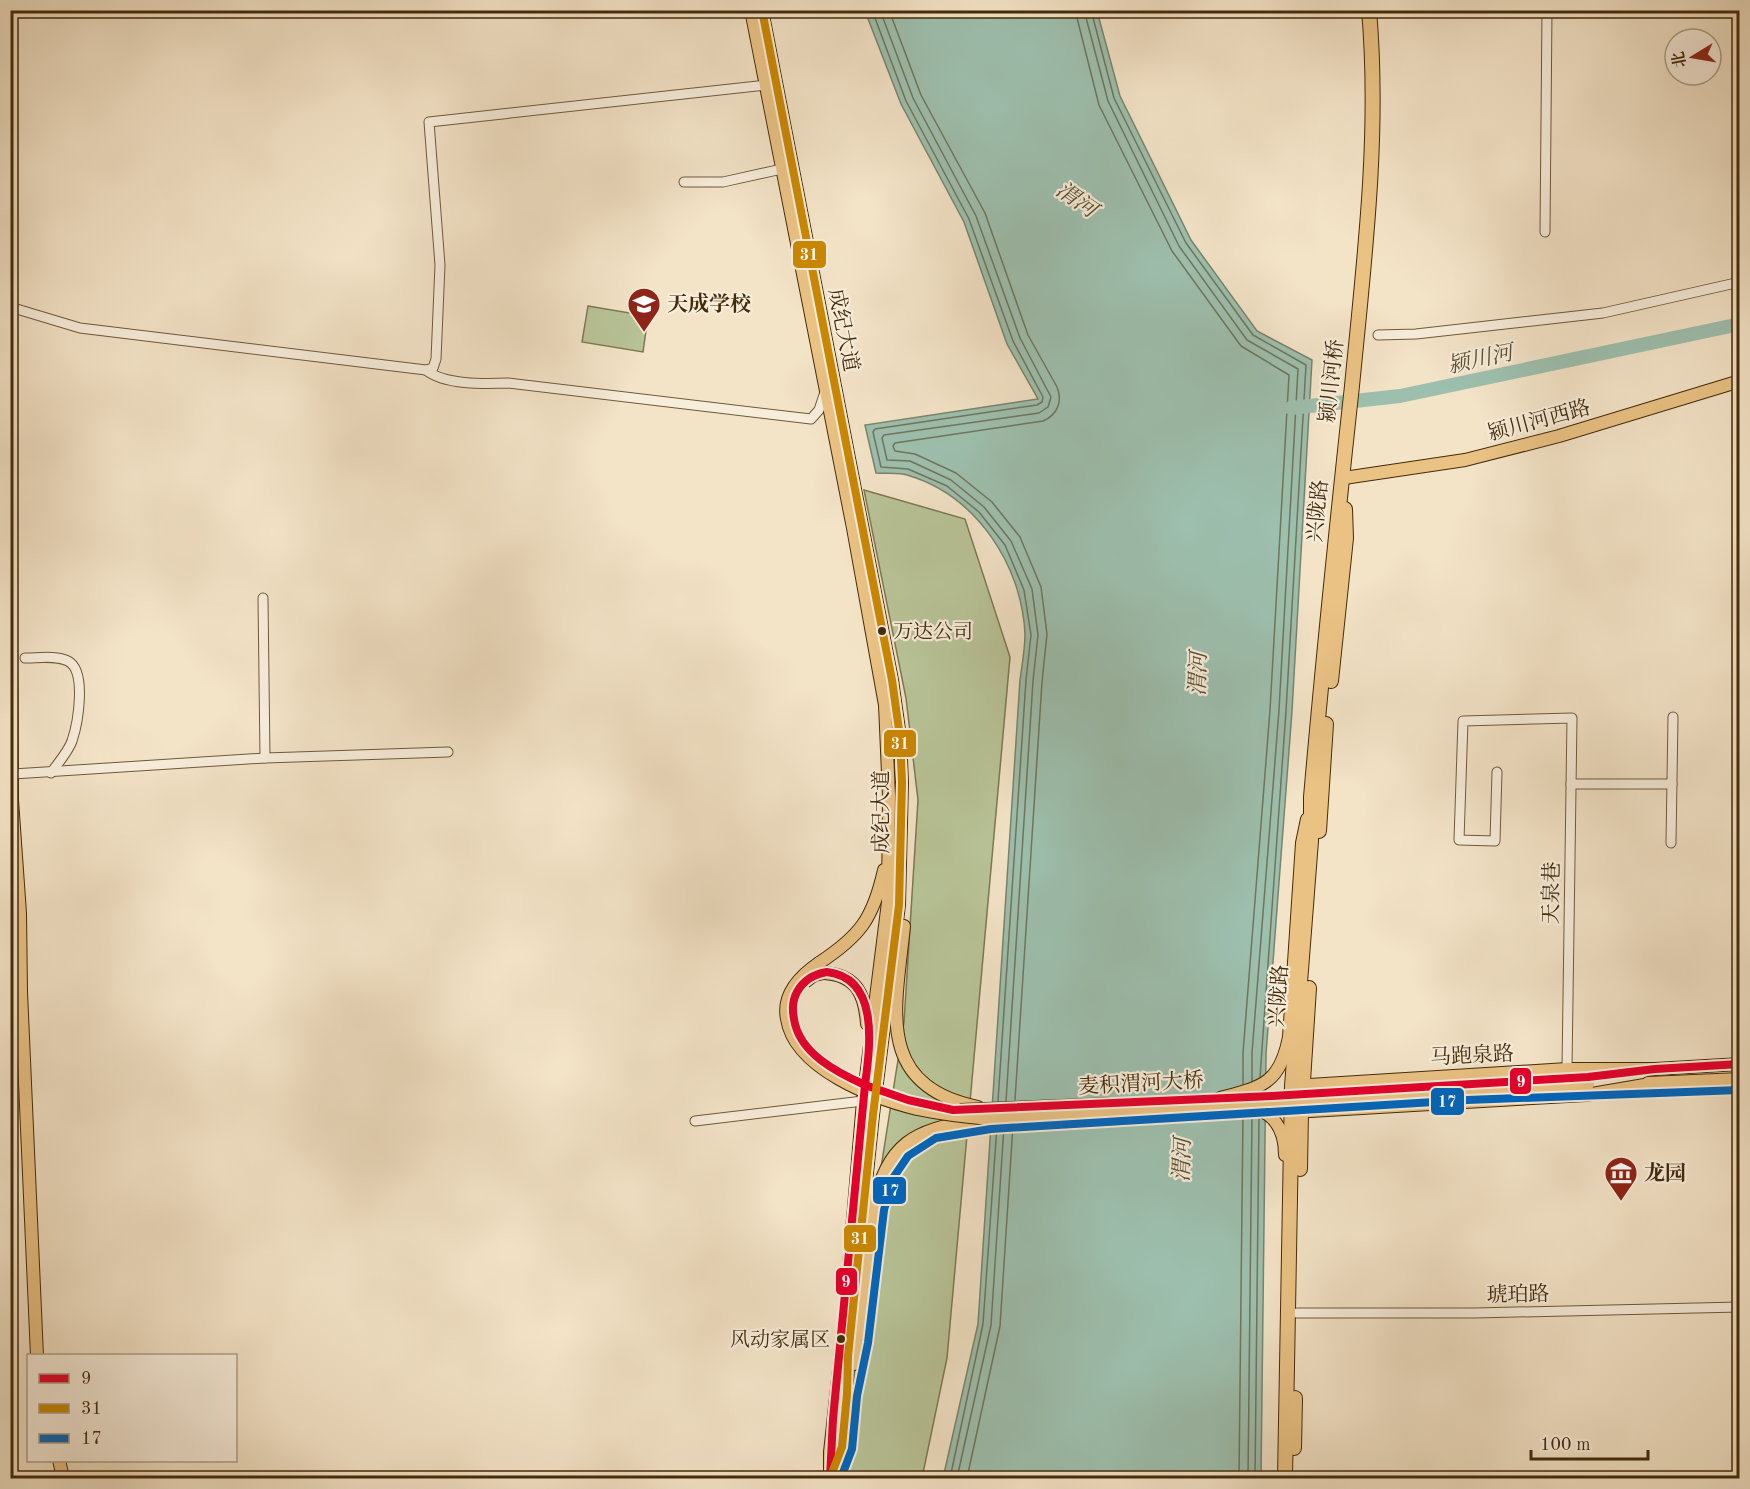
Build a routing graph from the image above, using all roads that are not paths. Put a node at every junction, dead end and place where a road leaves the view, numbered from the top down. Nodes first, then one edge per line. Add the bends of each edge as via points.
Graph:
1 (751, 10) edge
2 (762, 10) edge
3 (1369, 10) edge
4 (1547, 10) edge
5 (766, 85) junction
6 (782, 169) junction
7 (684, 182) dead end
8 (1545, 232) dead end
9 (1740, 282) edge
10 (10, 307) edge
11 (1378, 335) dead end
12 (426, 370) junction
13 (1740, 381) edge
14 (1740, 387) edge
15 (825, 392) junction
16 (1344, 459) junction
17 (1345, 480) junction
18 (10, 504) edge
19 (263, 598) dead end
20 (25, 658) dead end
21 (1673, 717) dead end
22 (448, 752) dead end
23 (265, 758) junction
24 (1497, 772) dead end
25 (51, 773) junction
26 (13, 774) junction
27 (902, 782) junction
28 (1571, 784) junction
29 (1672, 784) junction
30 (1311, 797) junction
31 (1671, 843) dead end
32 (889, 846) junction
33 (822, 968) junction
34 (869, 1051) junction
35 (1740, 1064) edge
36 (1567, 1069) junction
37 (1655, 1069) junction
38 (1740, 1079) edge
39 (1588, 1081) junction
40 (1656, 1083) junction
41 (1297, 1085) junction
42 (863, 1101) junction
43 (1221, 1102) junction
44 (1296, 1112) junction
45 (991, 1114) junction
46 (695, 1121) dead end
47 (1740, 1307) edge
48 (1297, 1313) junction
49 (37, 1354) edge
50 (847, 1394) junction
51 (1285, 1423) junction
52 (59, 1462) edge
53 (830, 1478) edge
54 (63, 1479) edge
55 (824, 1479) edge
56 (1285, 1479) edge
57 (1294, 1479) edge

1 - 5 main road, 成纪大道
2 - 27 main road, 成纪大道 via 892,680
3 - 16 highway, 颍川河桥 via 1371,124 1367,234
4 - 8 street
5 - 6 main road, 成纪大道
5 - 12 street via 429,122 440,265 436,359 433,368
6 - 7 street via 723,183
6 - 15 main road, 成纪大道
9 - 11 street via 1603,314
10 - 12 street via 80,328
12 - 15 street via 434,376 479,384 508,383 810,419 819,410
13 - 17 main road, 颍川河西路 via 1465,460
14 - 17 main road, 颍川河西路 via 1562,442 1465,466
15 - 32 main road, 成纪大道 via 885,705
16 - 17 highway, 兴陇路
16 - 30 highway, 兴陇路
17 - 41 highway, 兴陇路 via 1346,538 1327,711
18 - 26 main road
19 - 23 street
20 - 25 street via 59,658 78,672 77,717 71,743
21 - 29 street
22 - 23 street
23 - 25 street
24 - 28 street, 天泉巷 via 1495,841 1459,840 1463,721 1572,718
25 - 26 street
26 - 49 main road via 15,960 21,992
27 - 45 main road, bridge via 909,826 896,1016 900,1049 916,1075 939,1095
27 - 50 main road, 成纪大道 via 899,905 872,1126
28 - 29 street
28 - 36 street, 天泉巷
29 - 31 street
30 - 41 highway, 兴陇路
30 - 43 main road via 1302,843 1289,1037 1281,1066 1263,1084
32 - 33 main road, 麦积渭河大桥 via 878,898 867,920
32 - 34 main road, 成纪大道 via 888,902
33 - 34 main road via 846,977 863,996
33 - 45 main road, 麦积渭河大桥, bridge via 798,980 787,1003 791,1034 807,1055 841,1080 889,1101 945,1114
34 - 42 main road, 成纪大道
35 - 37 main road, 马跑泉路
36 - 37 main road, 马跑泉路
36 - 41 main road, 马跑泉路
37 - 39 main road, 马跑泉路
38 - 40 main road
39 - 40 main road
39 - 43 main road, 麦积渭河大桥
40 - 44 main road via 1586,1095
41 - 44 highway, 兴陇路
42 - 46 street
42 - 53 main road, 成纪大道
43 - 45 main road, 麦积渭河大桥, bridge
43 - 51 main road, bridge via 1259,1110 1283,1132 1286,1168 1281,1330
44 - 48 highway, 兴陇路
44 - 51 highway, 兴陇路
45 - 50 main road, bridge via 932,1128 901,1148 890,1161 878,1189 858,1342
47 - 48 street, 琥珀路
48 - 57 highway, 兴陇路
50 - 53 main road, 成纪大道 via 842,1447
51 - 56 highway, 兴陇路
52 - 54 main road
53 - 55 street

